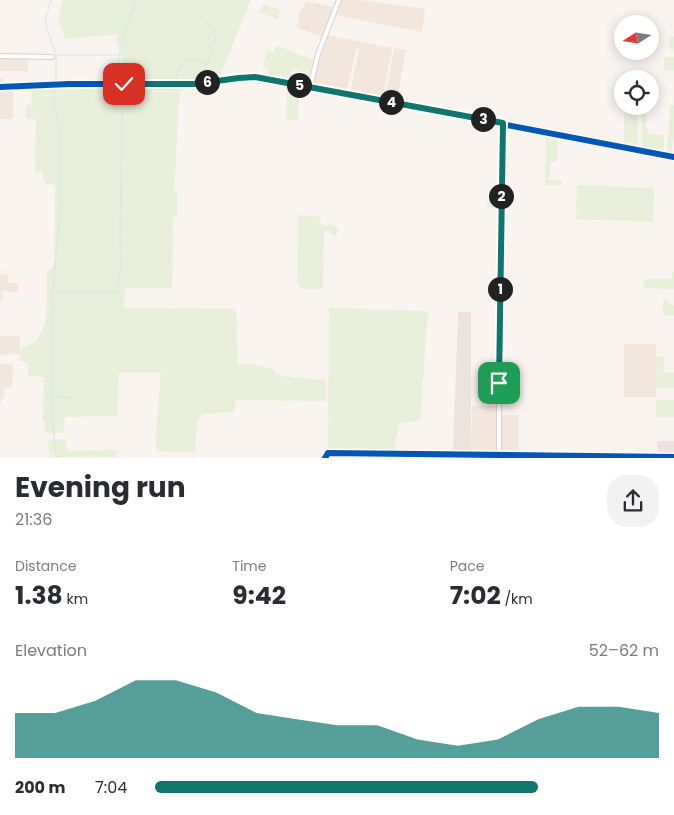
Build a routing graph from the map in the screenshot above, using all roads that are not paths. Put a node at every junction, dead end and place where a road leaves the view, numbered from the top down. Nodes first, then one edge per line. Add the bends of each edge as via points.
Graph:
1 (339, 0) edge
2 (0, 56) edge
3 (52, 57) dead end
4 (310, 87) junction
5 (0, 88) edge
6 (503, 123) junction
7 (674, 156) edge
8 (499, 456) edge
9 (325, 458) edge
10 (674, 458) edge

1 - 4 street via 318,54
2 - 3 street
4 - 5 street via 250,77 194,84
4 - 6 street
6 - 7 street
6 - 8 street
8 - 9 street via 328,453
8 - 10 street

